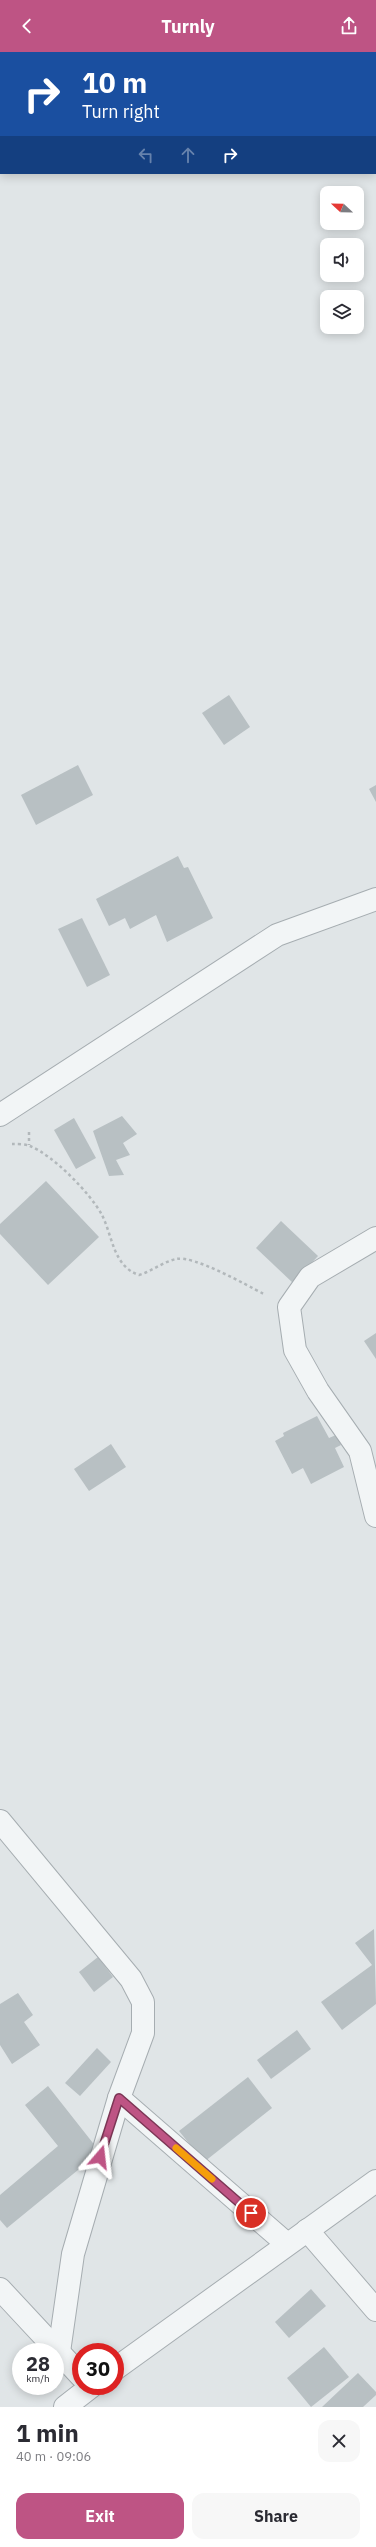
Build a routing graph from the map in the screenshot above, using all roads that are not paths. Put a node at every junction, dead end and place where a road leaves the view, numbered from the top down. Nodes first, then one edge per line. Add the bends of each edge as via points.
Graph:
1 (376, 899) edge
2 (0, 1115) edge
3 (376, 1238) edge
4 (376, 1516) edge
5 (0, 1821) edge
6 (119, 2098) junction
7 (376, 2181) edge
8 (307, 2230) junction
9 (287, 2244) junction
10 (0, 2289) edge
11 (376, 2310) edge
12 (51, 2343) edge
13 (60, 2343) edge
14 (64, 2358) edge
15 (124, 2362) edge
16 (72, 2366) edge
17 (77, 2395) edge
18 (65, 2407) edge

1 - 2 street via 277,934
3 - 4 street via 310,1277 289,1307 295,1350 318,1391 360,1451
5 - 6 street via 131,1978 143,2002 143,2033
6 - 9 street
6 - 13 street via 73,2254
7 - 8 street
8 - 9 street
8 - 11 street
9 - 15 street
10 - 12 street
14 - 16 street
17 - 18 street

